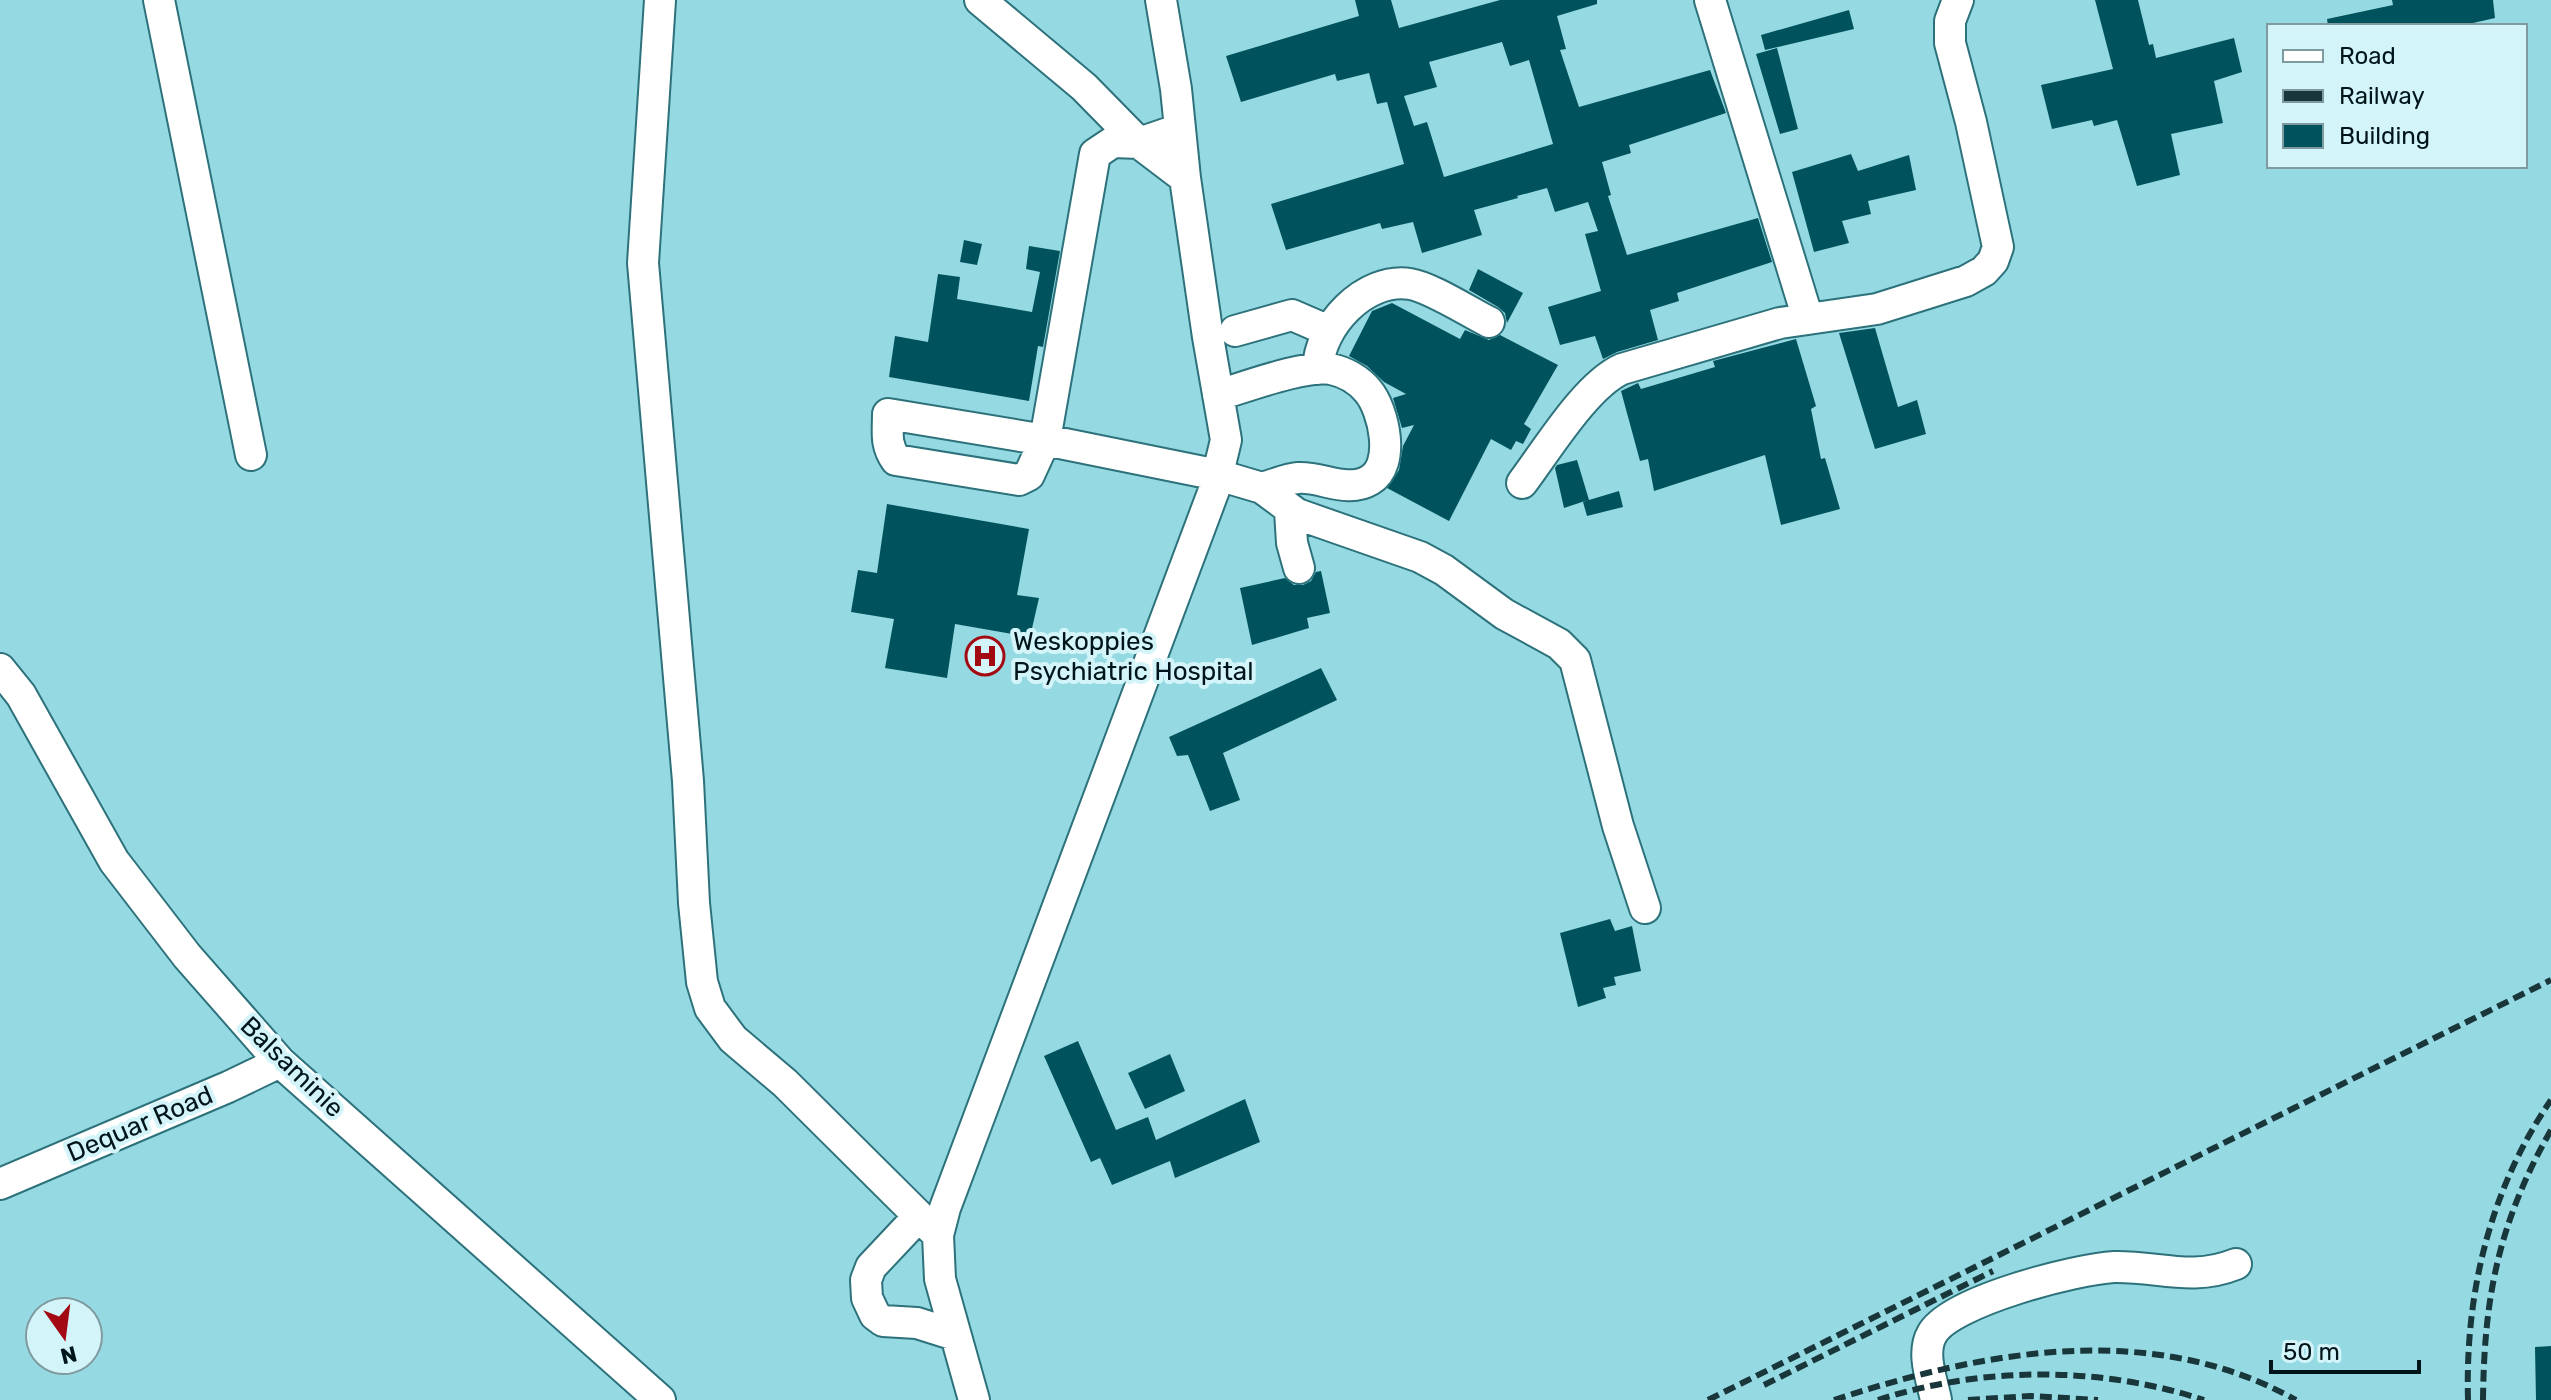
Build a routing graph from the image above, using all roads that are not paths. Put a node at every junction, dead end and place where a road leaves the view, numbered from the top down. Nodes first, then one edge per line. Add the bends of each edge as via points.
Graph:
1 (159, 0) edge
2 (660, 0) edge
3 (980, 0) edge
4 (1161, 0) edge
5 (1710, 0) edge
6 (1958, 0) edge
7 (1180, 129) junction
8 (1139, 143) junction
9 (1185, 178) junction
10 (1808, 319) junction
11 (1489, 322) dead end
12 (1235, 331) dead end
13 (1329, 331) junction
14 (1318, 369) junction
15 (1218, 395) junction
16 (1045, 440) junction
17 (251, 455) dead end
18 (1218, 475) junction
19 (1522, 483) dead end
20 (1262, 488) junction
21 (1290, 511) junction
22 (1299, 568) dead end
23 (0, 669) edge
24 (1645, 908) dead end
25 (280, 1062) junction
26 (0, 1184) edge
27 (929, 1226) junction
28 (2236, 1264) dead end
29 (955, 1335) junction
30 (660, 1400) edge
31 (974, 1400) edge
32 (1936, 1400) edge

1 - 17 street
2 - 27 street via 643,263 702,982 710,1008 726,1030
3 - 8 street via 1084,87
4 - 7 street
5 - 10 street
6 - 10 street via 1950,21 1950,43 1998,247 1993,261 1966,281 1892,304
7 - 8 street
7 - 9 street
8 - 9 street
8 - 16 street via 1113,142 1095,154
9 - 15 street
10 - 19 street via 1607,375
11 - 13 street via 1403,284 1350,303
12 - 13 street via 1292,315
13 - 14 street
14 - 15 street
14 - 20 street via 1350,377 1372,397 1384,432 1384,462 1377,475 1362,483 1299,478
15 - 18 street via 1226,440
16 - 16 street via 888,414 886,438 896,460 1019,480 1029,475
16 - 18 street
18 - 20 street
18 - 27 street via 945,1208
20 - 21 street
21 - 22 street
21 - 24 street via 1420,557 1568,650 1582,681 1618,826
23 - 25 street, Balsaminie via 21,695 114,861 187,956
25 - 26 street, Dequar Road
25 - 30 street, Balsaminie
27 - 29 street
27 - 29 street via 871,1267 866,1291 870,1308 883,1321 931,1326
28 - 32 street via 2189,1274 2113,1267 2018,1288 1960,1310 1931,1335 1928,1352
29 - 31 street

